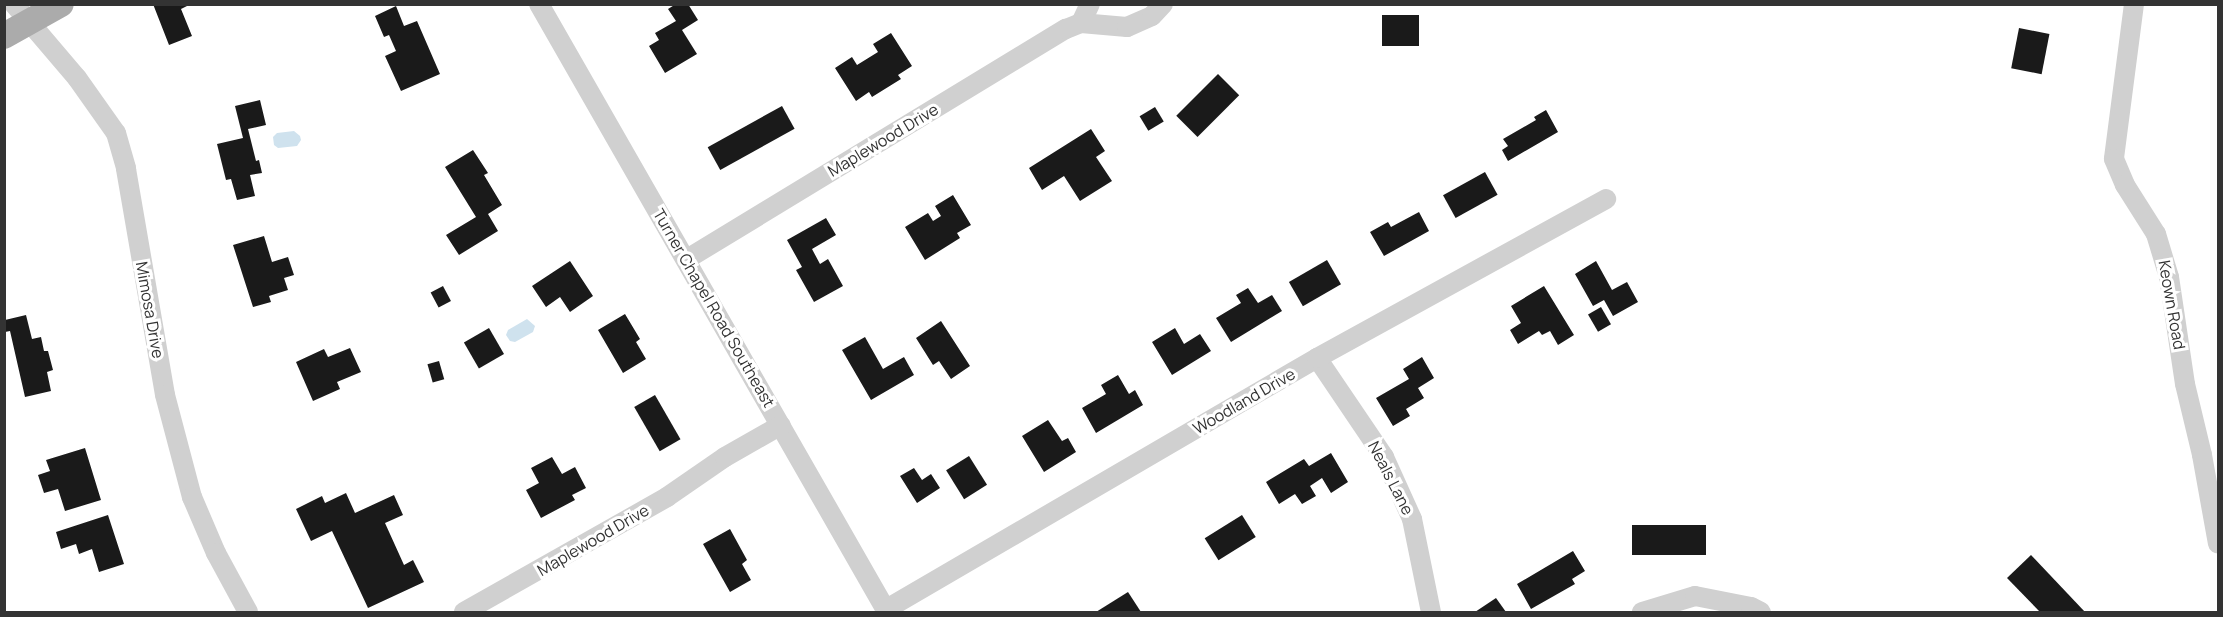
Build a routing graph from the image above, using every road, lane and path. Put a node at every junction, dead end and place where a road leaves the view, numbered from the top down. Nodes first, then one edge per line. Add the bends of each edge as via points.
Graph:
1 (61, 4) edge
2 (539, 4) edge
3 (1090, 4) edge
4 (1163, 4) edge
5 (2134, 4) edge
6 (22, 13) edge
7 (1081, 23) junction
8 (4, 36) edge
9 (1606, 199) dead end
10 (687, 260) junction
11 (1317, 358) junction
12 (781, 425) junction
13 (2218, 544) edge
14 (886, 611) edge
15 (248, 612) edge
16 (464, 612) edge
17 (1431, 612) edge
18 (1642, 612) edge
19 (1761, 612) edge

1 - 6 main road
2 - 10 street, Turner Chapel Road Southeast
3 - 7 street
4 - 7 street via 1152,16 1127,27
5 - 13 street, Keown Road via 2114,159 2125,185 2156,234 2169,277 2185,384
6 - 8 main road
6 - 15 street, Mimosa Drive via 90,95 116,134 126,169 165,395 192,497
7 - 10 street, Maplewood Drive
9 - 11 street, Woodland Drive
10 - 12 street, Turner Chapel Road Southeast
11 - 14 street, Woodland Drive
11 - 17 street, Neals Lane via 1394,478 1412,519
12 - 14 street, Turner Chapel Road Southeast
12 - 16 street, Maplewood Drive via 667,497
18 - 19 street via 1695,596

